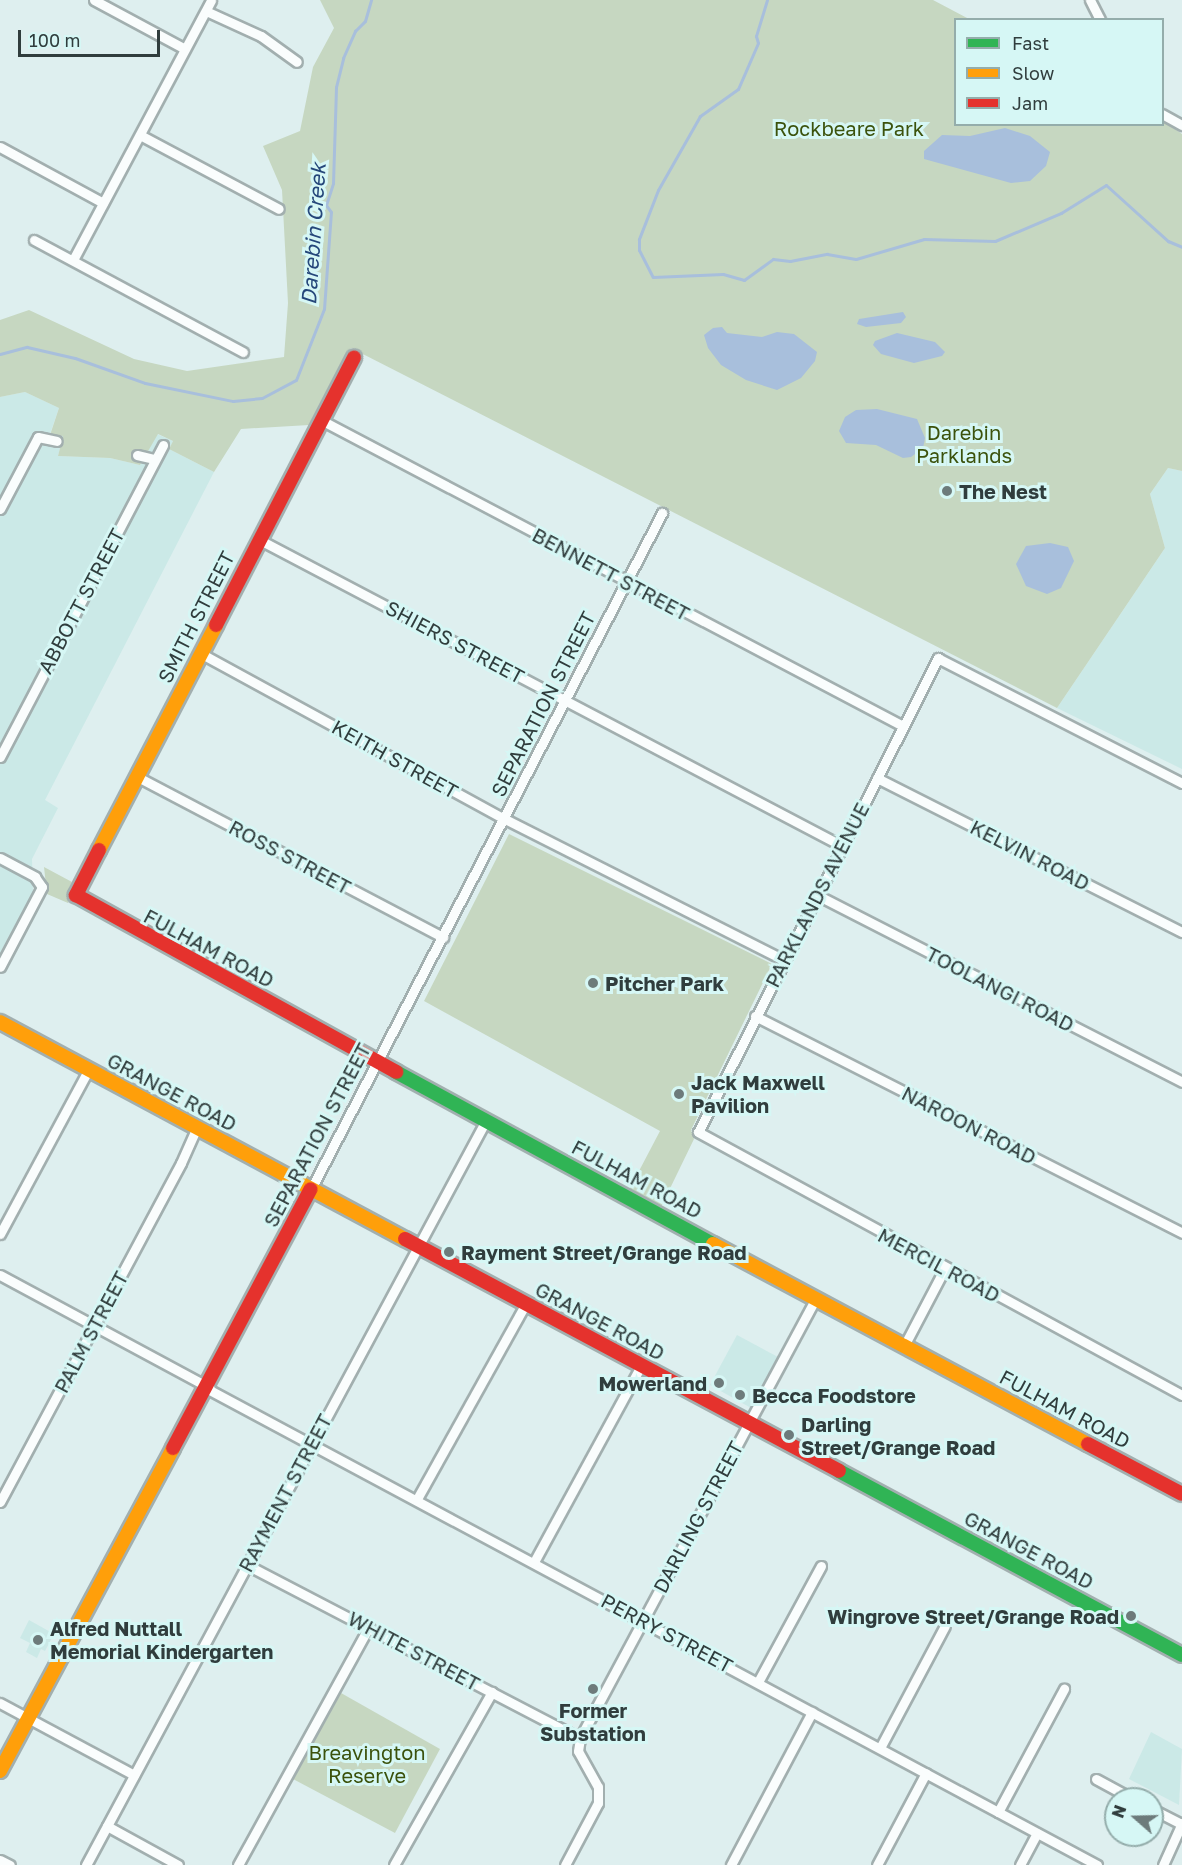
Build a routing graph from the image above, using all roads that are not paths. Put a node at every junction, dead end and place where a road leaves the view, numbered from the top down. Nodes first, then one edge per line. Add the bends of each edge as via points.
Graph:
1 (94, 0) edge
2 (211, 0) edge
3 (1090, 0) edge
4 (206, 10) junction
5 (1099, 18) edge
6 (185, 49) junction
7 (297, 62) dead end
8 (1164, 115) edge
9 (1182, 125) edge
10 (140, 135) junction
11 (0, 147) edge
12 (103, 203) junction
13 (279, 209) dead end
14 (34, 240) dead end
15 (73, 260) junction
16 (243, 352) dead end
17 (354, 358) dead end
18 (321, 420) junction
19 (57, 441) dead end
20 (162, 445) dead end
21 (137, 455) dead end
22 (155, 459) junction
23 (0, 509) edge
24 (662, 513) dead end
25 (258, 539) junction
26 (627, 583) junction
27 (200, 653) junction
28 (566, 701) junction
29 (903, 726) junction
30 (0, 757) edge
31 (136, 776) junction
32 (877, 777) junction
33 (1182, 783) edge
34 (505, 819) junction
35 (842, 846) junction
36 (0, 858) edge
37 (76, 895) joint
38 (817, 895) junction
39 (1182, 932) edge
40 (444, 937) junction
41 (784, 960) junction
42 (0, 967) edge
43 (755, 1016) junction
44 (0, 1022) edge
45 (378, 1060) junction
46 (89, 1069) junction
47 (1182, 1082) edge
48 (485, 1122) junction
49 (200, 1128) junction
50 (698, 1132) joint
51 (311, 1189) junction
52 (1182, 1233) edge
53 (0, 1234) edge
54 (418, 1246) junction
55 (945, 1268) junction
56 (0, 1275) edge
57 (815, 1299) junction
58 (526, 1303) junction
59 (94, 1326) junction
60 (904, 1346) junction
61 (642, 1364) junction
62 (204, 1387) junction
63 (1182, 1395) edge
64 (749, 1422) junction
65 (312, 1444) junction
66 (1182, 1494) edge
67 (417, 1499) junction
68 (0, 1502) edge
69 (534, 1562) junction
70 (247, 1564) junction
71 (820, 1566) dead end
72 (642, 1619) junction
73 (945, 1626) dead end
74 (369, 1627) junction
75 (1182, 1655) edge
76 (758, 1682) junction
77 (1065, 1689) dead end
78 (492, 1692) junction
79 (0, 1703) edge
80 (812, 1712) junction
81 (28, 1719) junction
82 (580, 1738) junction
83 (880, 1748) junction
84 (0, 1771) edge
85 (926, 1773) junction
86 (134, 1775) junction
87 (1096, 1779) dead end
88 (1111, 1787) edge
89 (998, 1812) junction
90 (1164, 1815) edge
91 (1182, 1823) edge
92 (107, 1826) junction
93 (1037, 1833) junction
94 (0, 1860) edge
95 (10, 1865) edge
96 (86, 1865) edge
97 (178, 1865) edge
98 (238, 1865) edge
99 (394, 1865) edge
100 (565, 1865) edge
101 (731, 1865) edge
102 (877, 1865) edge
103 (1020, 1865) edge
104 (1097, 1865) edge
105 (1163, 1865) edge

1 - 6 street
2 - 4 street
3 - 5 street
4 - 6 street
4 - 7 street via 261,36
6 - 10 street
8 - 9 street
10 - 12 street
10 - 13 street
11 - 12 street
12 - 15 street
14 - 15 street
15 - 16 street
17 - 18 street, SMITH STREET
18 - 25 street, SMITH STREET
18 - 26 street, BENNETT STREET
19 - 23 street via 38,437
20 - 22 street, ABBOTT STREET
21 - 22 street
22 - 30 street, ABBOTT STREET
24 - 26 street, SEPARATION STREET
25 - 27 street, SMITH STREET
25 - 28 street, SHIERS STREET
26 - 28 street, SEPARATION STREET
26 - 29 street, BENNETT STREET
27 - 31 street, SMITH STREET
27 - 34 street, KEITH STREET
28 - 34 street, SEPARATION STREET
28 - 35 street, SHIERS STREET
29 - 32 street, PARKLANDS AVENUE
29 - 33 street, PARKLANDS AVENUE via 938,658
31 - 37 street, SMITH STREET
31 - 40 street, ROSS STREET
32 - 35 street, PARKLANDS AVENUE
32 - 39 street, KELVIN ROAD
34 - 40 street, SEPARATION STREET
34 - 41 street, KEITH STREET
35 - 38 street, PARKLANDS AVENUE
36 - 42 street via 35,877 42,887
37 - 45 street, FULHAM ROAD
38 - 41 street, PARKLANDS AVENUE
38 - 47 street, TOOLANGI ROAD
40 - 45 street, SEPARATION STREET
41 - 43 street, PARKLANDS AVENUE
43 - 50 street, PARKLANDS AVENUE
43 - 52 street, NAROON ROAD
44 - 46 street, GRANGE ROAD
45 - 48 street, FULHAM ROAD
45 - 51 street, SEPARATION STREET
46 - 49 street, GRANGE ROAD
46 - 53 street
48 - 54 street, RAYMENT STREET
48 - 57 street, FULHAM ROAD
49 - 51 street, GRANGE ROAD
49 - 59 street, PALM STREET
50 - 55 street, MERCIL ROAD
51 - 54 street, GRANGE ROAD
51 - 62 street, SEPARATION STREET
54 - 58 street, GRANGE ROAD
54 - 65 street, RAYMENT STREET
55 - 60 street
55 - 63 street, MERCIL ROAD
56 - 59 street, PERRY STREET
57 - 60 street, FULHAM ROAD
57 - 64 street, DARLING STREET
58 - 61 street, GRANGE ROAD
58 - 67 street
59 - 62 street, PERRY STREET
59 - 68 street, PALM STREET
60 - 66 street, FULHAM ROAD
61 - 64 street, GRANGE ROAD
61 - 69 street
62 - 65 street, PERRY STREET
62 - 81 street, SEPARATION STREET
64 - 72 street, DARLING STREET
64 - 75 street, GRANGE ROAD
65 - 67 street, PERRY STREET
65 - 70 street, RAYMENT STREET
67 - 69 street, PERRY STREET
69 - 72 street, PERRY STREET
70 - 74 street, WHITE STREET
70 - 86 street, RAYMENT STREET
71 - 76 street
72 - 76 street, PERRY STREET
72 - 82 street, DARLING STREET
73 - 83 street
74 - 78 street, WHITE STREET
74 - 98 street
76 - 80 street, PERRY STREET
77 - 89 street
78 - 82 street, WHITE STREET
78 - 99 street
79 - 81 street
80 - 83 street, PERRY STREET
80 - 101 street
81 - 84 street, SEPARATION STREET
81 - 86 street
82 - 100 street via 578,1751 598,1787 598,1803
83 - 85 street, PERRY STREET
85 - 89 street, PERRY STREET
85 - 102 street
86 - 92 street, RAYMENT STREET
87 - 88 street
89 - 93 street, PERRY STREET
90 - 91 street
91 - 105 street
92 - 96 street, RAYMENT STREET
92 - 97 street
93 - 103 street
93 - 104 street, PERRY STREET
94 - 95 street

